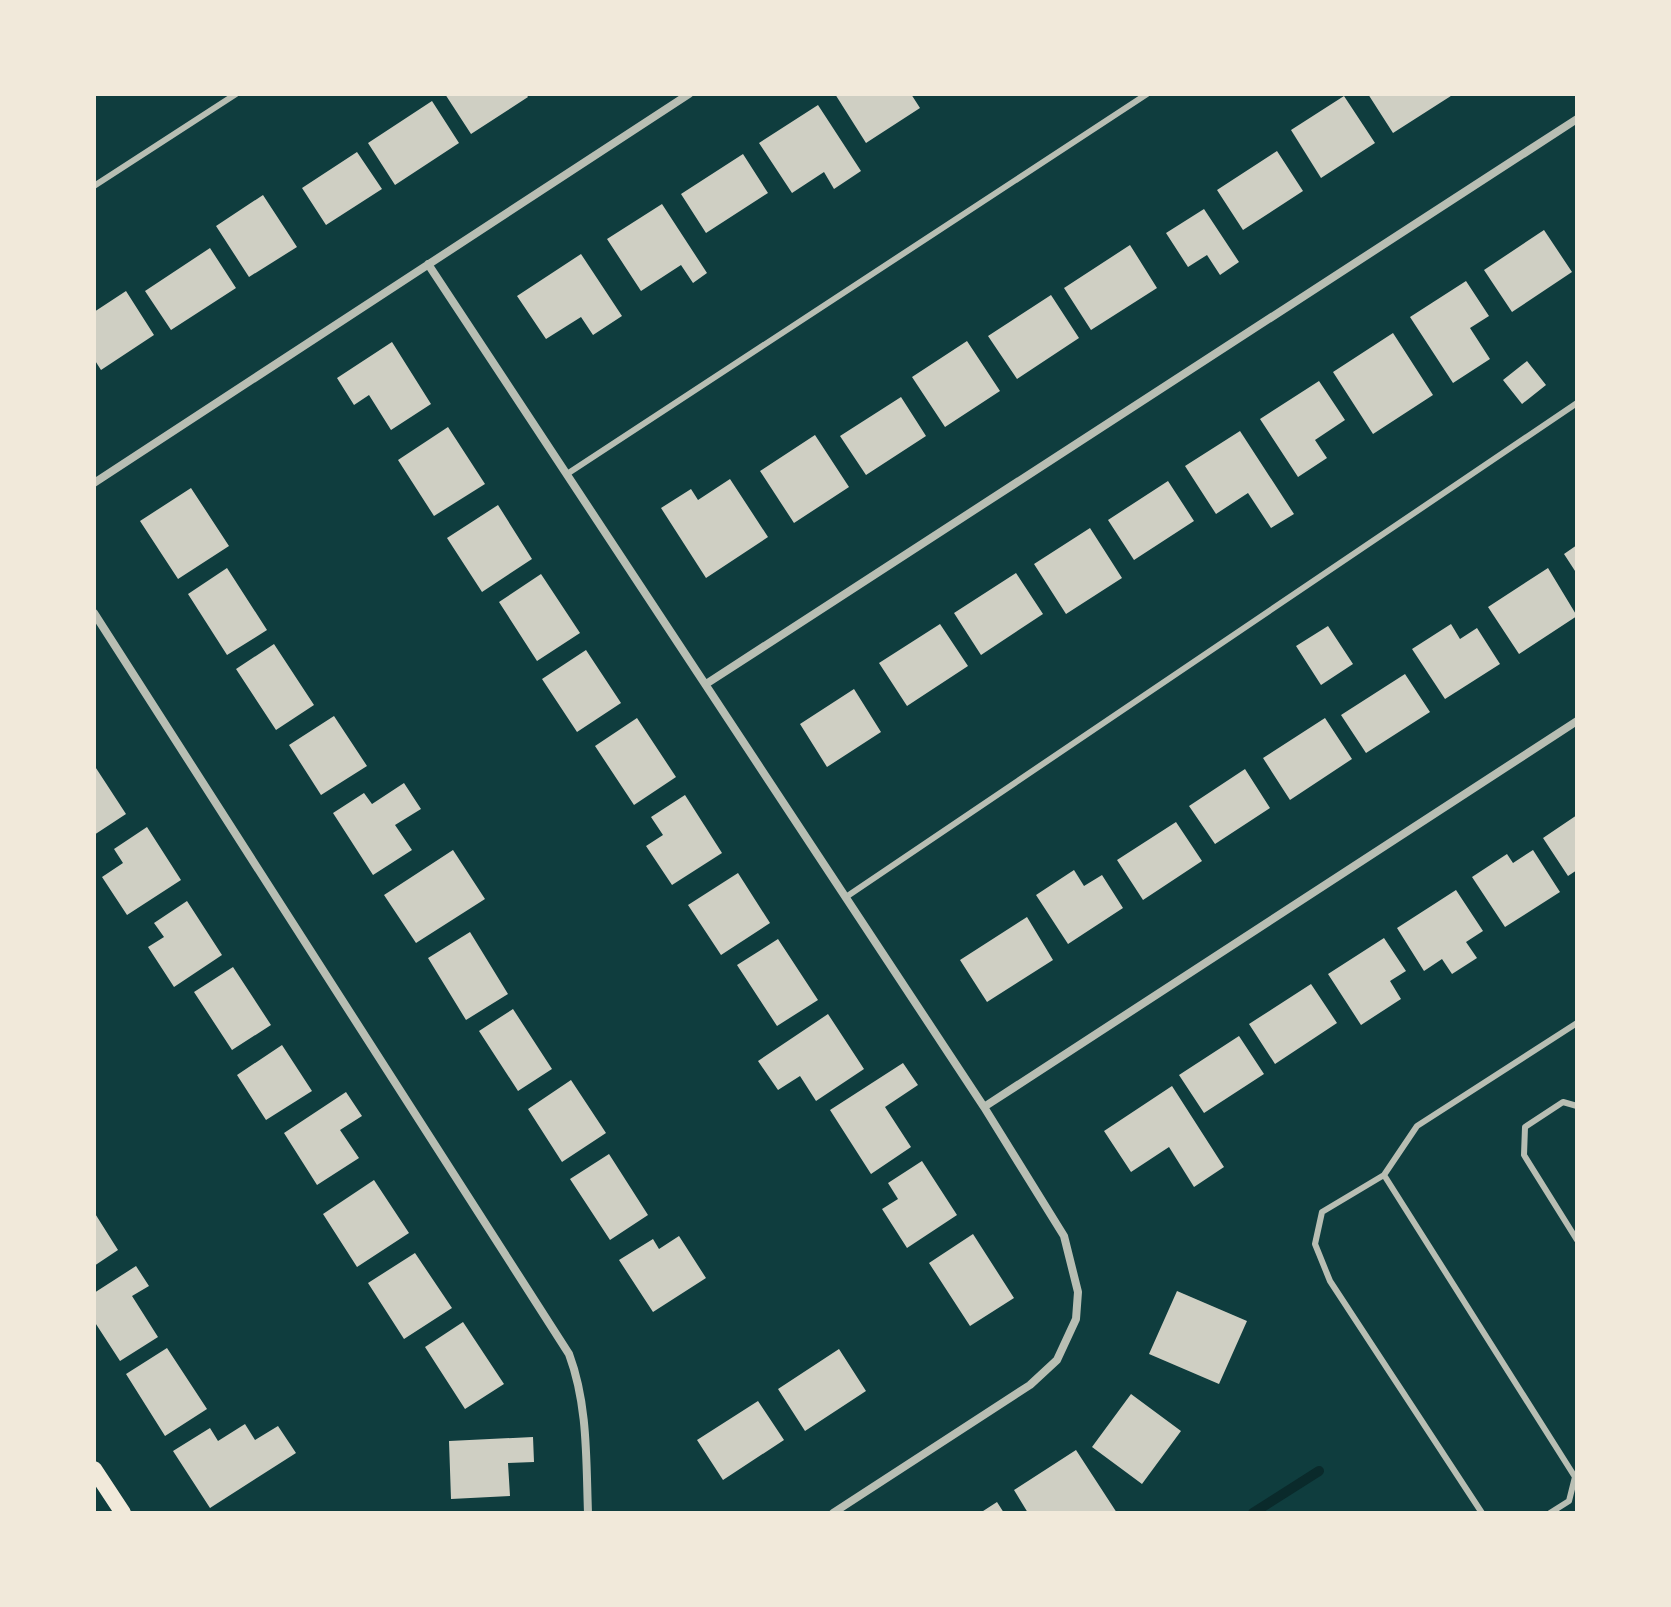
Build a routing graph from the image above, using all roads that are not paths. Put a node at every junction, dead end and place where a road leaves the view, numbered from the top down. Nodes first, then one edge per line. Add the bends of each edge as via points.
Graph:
1 (236, 94) edge
2 (689, 94) edge
3 (1147, 94) edge
4 (1577, 119) edge
5 (94, 186) edge
6 (428, 264) junction
7 (1577, 403) edge
8 (567, 474) junction
9 (94, 483) edge
10 (94, 613) edge
11 (706, 684) junction
12 (1577, 721) edge
13 (846, 897) junction
14 (1577, 1023) edge
15 (1577, 1106) edge
16 (984, 1107) junction
17 (1384, 1175) junction
18 (1577, 1240) edge
19 (94, 1469) edge
20 (123, 1513) edge
21 (588, 1513) edge
22 (833, 1513) edge
23 (1482, 1513) edge
24 (1550, 1513) edge

1 - 5 lane
2 - 6 street
3 - 8 lane
4 - 11 street
6 - 8 street
6 - 9 street
7 - 13 lane
8 - 11 street
10 - 21 street via 569,1354 584,1412
11 - 13 street
12 - 16 street
13 - 16 street
14 - 17 lane via 1417,1126
15 - 18 lane via 1563,1102 1525,1127 1524,1155
16 - 22 street via 1064,1236 1078,1292 1076,1319 1057,1360 1030,1385
17 - 23 lane via 1322,1212 1315,1244 1330,1281
17 - 24 lane via 1575,1477 1569,1501
19 - 20 main road

